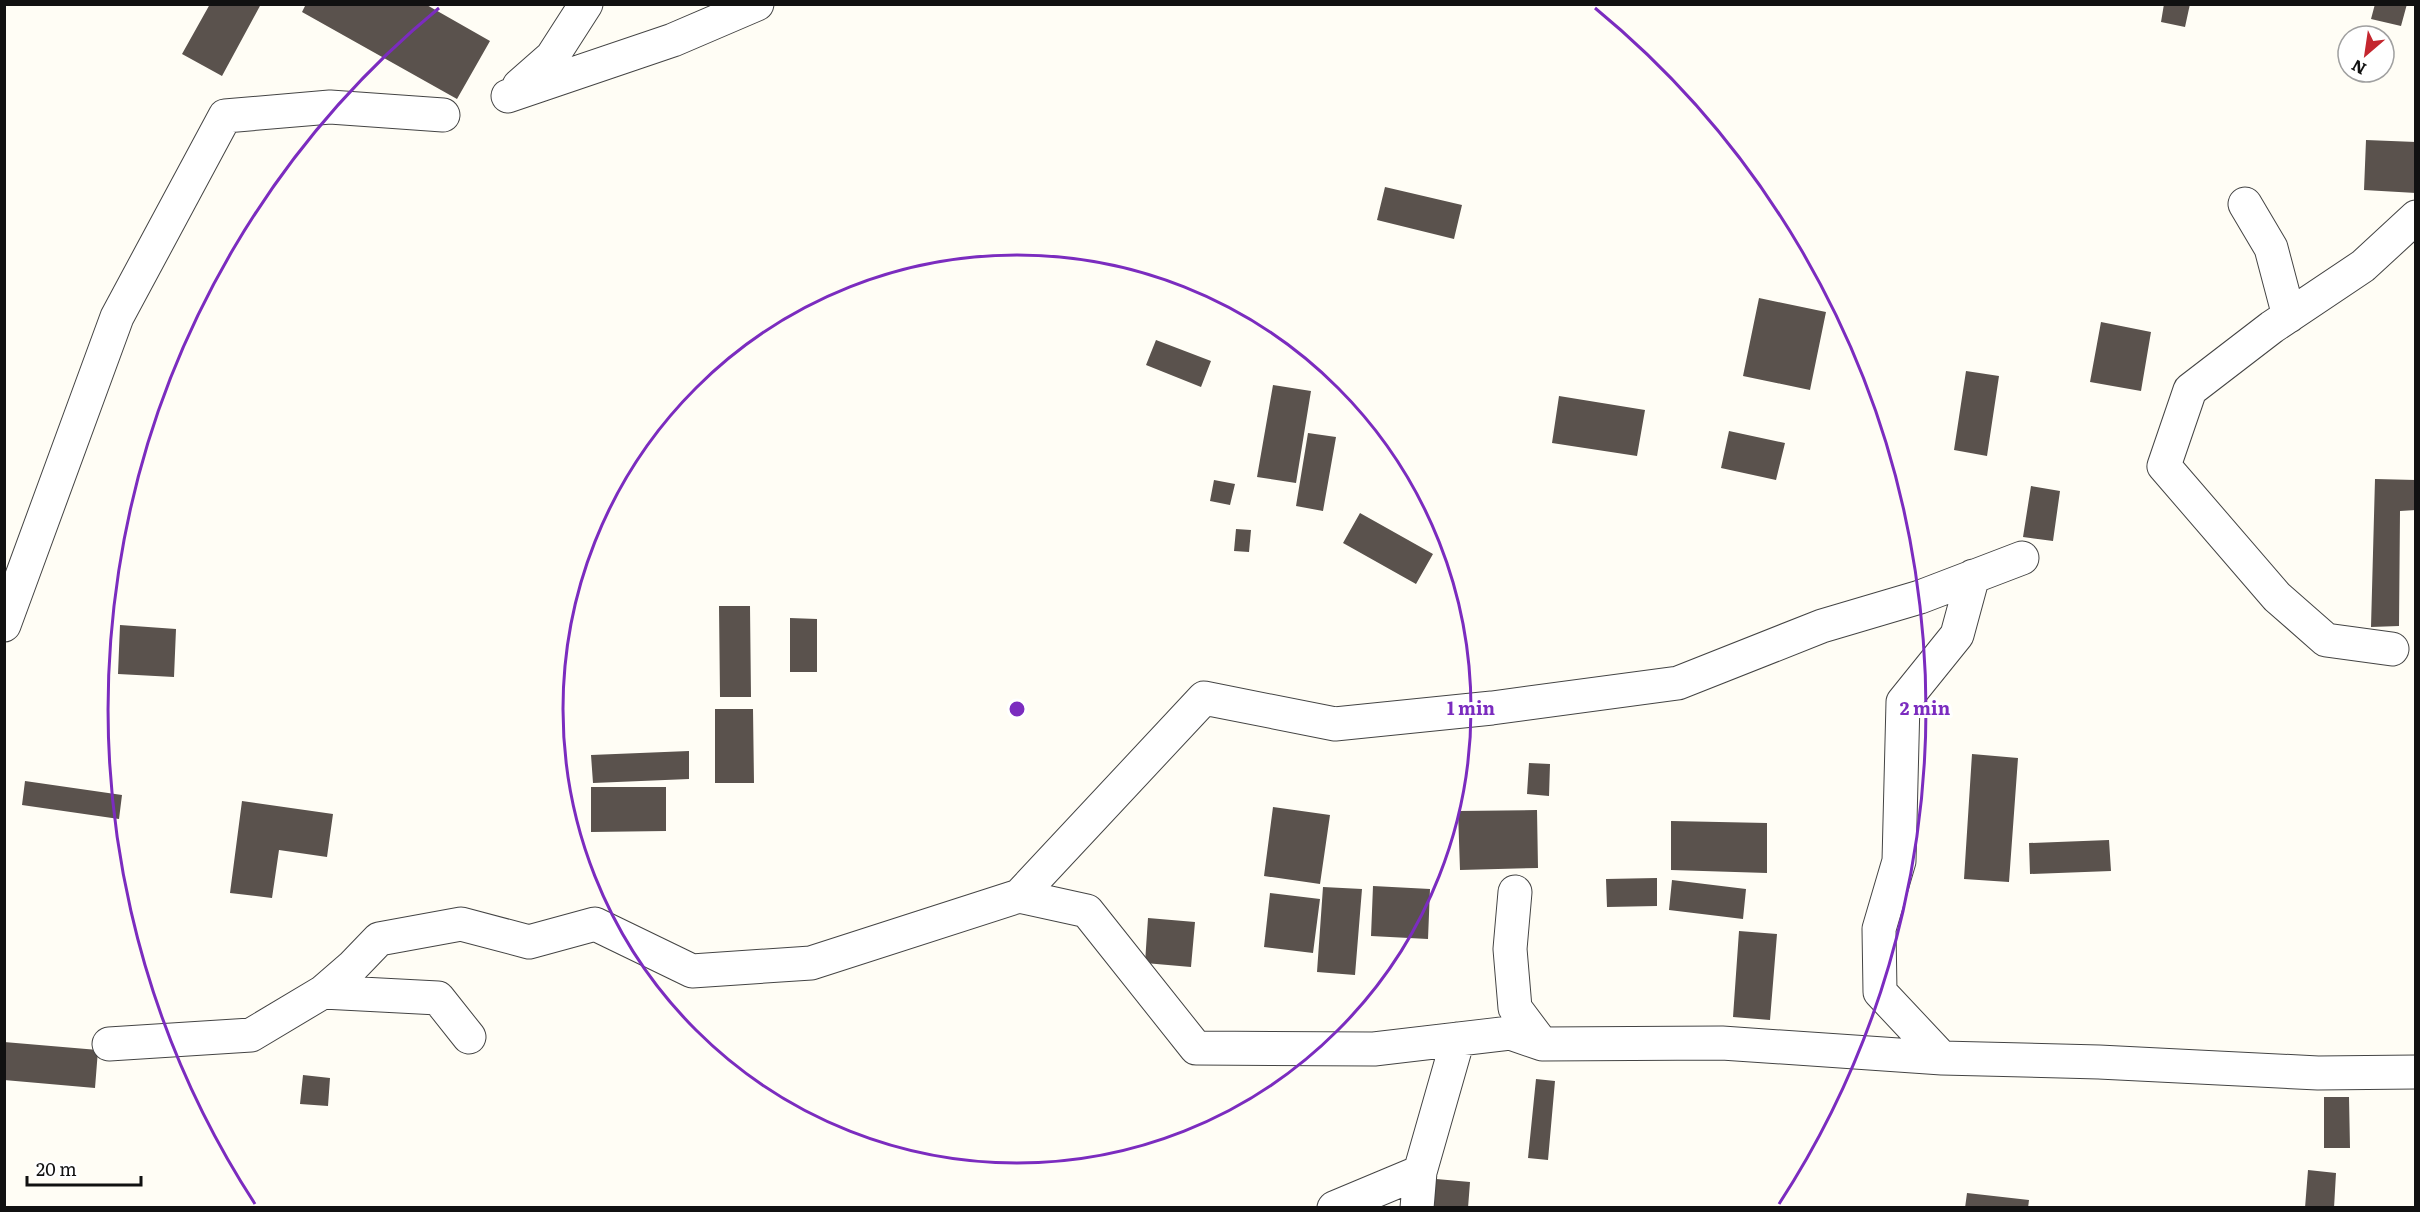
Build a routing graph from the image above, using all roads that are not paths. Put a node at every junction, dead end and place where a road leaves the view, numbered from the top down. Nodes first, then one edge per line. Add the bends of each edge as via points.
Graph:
1 (586, 4) edge
2 (757, 4) edge
3 (443, 115) dead end
4 (2245, 204) dead end
5 (2415, 217) edge
6 (2289, 316) junction
7 (2022, 558) dead end
8 (1973, 576) junction
9 (4, 625) edge
10 (2392, 649) dead end
11 (1515, 892) dead end
12 (1019, 896) junction
13 (322, 992) junction
14 (469, 1037) dead end
15 (1458, 1039) junction
16 (109, 1044) dead end
17 (1542, 1044) junction
18 (1942, 1058) junction
19 (2415, 1072) edge
20 (1420, 1172) junction
21 (1334, 1208) edge
22 (1417, 1208) edge

1 - 2 street via 552,57 508,96 673,40
3 - 9 street via 330,107 225,116 117,317
4 - 6 street via 2271,248
5 - 6 street via 2363,266
6 - 10 street via 2190,390 2164,466 2277,597 2326,640
7 - 8 street
8 - 12 street via 1920,597 1822,626 1678,683 1335,724 1204,698
8 - 18 street via 1957,635 1903,702 1899,861 1879,929 1880,992
11 - 17 street via 1510,949 1515,1008
12 - 13 street via 811,963 692,971 595,924 529,942 461,924 379,939
12 - 15 street via 1087,911 1196,1048 1374,1049
13 - 14 street via 438,998
13 - 16 street via 251,1035
15 - 17 street via 1510,1033
15 - 20 street
17 - 18 street via 1722,1042
18 - 19 street via 2318,1073
20 - 21 street
20 - 22 street

